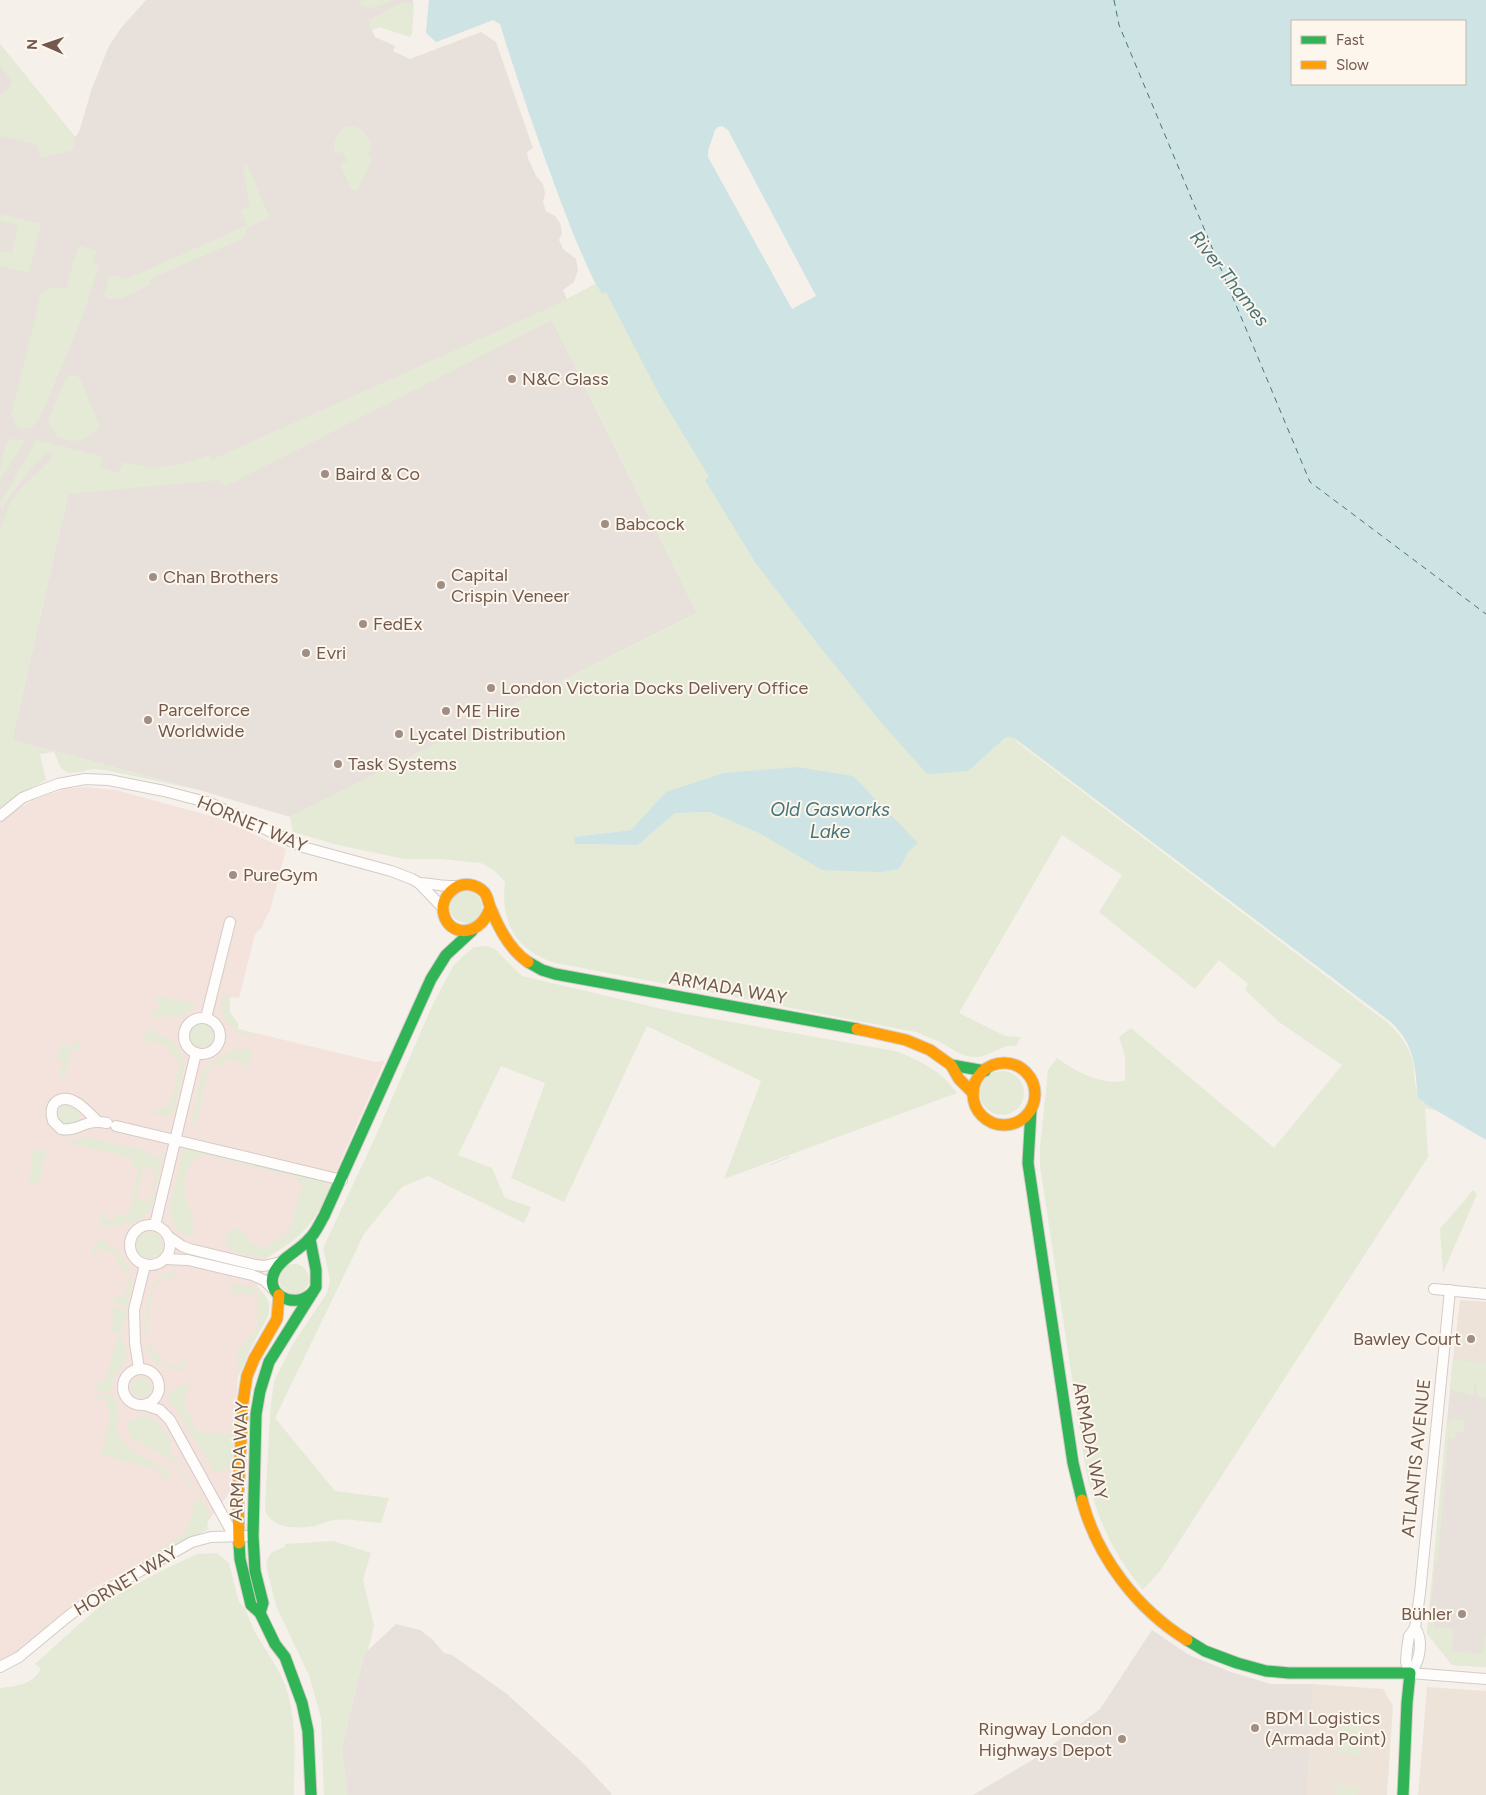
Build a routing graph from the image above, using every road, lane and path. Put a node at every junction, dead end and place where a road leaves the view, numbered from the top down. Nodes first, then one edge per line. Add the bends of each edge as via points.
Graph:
1 (0, 816) edge
2 (420, 883) junction
3 (457, 886) junction
4 (443, 908) junction
5 (490, 908) junction
6 (230, 922) dead end
7 (449, 923) junction
8 (481, 931) junction
9 (504, 939) junction
10 (446, 955) junction
11 (206, 1018) junction
12 (196, 1053) junction
13 (951, 1065) junction
14 (985, 1070) junction
15 (973, 1093) junction
16 (1031, 1110) junction
17 (107, 1124) dead end
18 (1015, 1132) junction
19 (176, 1141) junction
20 (1028, 1163) junction
21 (342, 1180) junction
22 (155, 1225) junction
23 (169, 1237) junction
24 (310, 1239) junction
25 (285, 1259) junction
26 (165, 1260) junction
27 (145, 1265) junction
28 (314, 1267) junction
29 (1434, 1289) dead end
30 (1450, 1290) junction
31 (278, 1293) junction
32 (312, 1293) junction
33 (1486, 1294) edge
34 (139, 1369) junction
35 (145, 1405) junction
36 (236, 1536) junction
37 (252, 1536) junction
38 (260, 1613) junction
39 (0, 1667) edge
40 (1410, 1673) junction
41 (1486, 1679) edge
42 (311, 1795) edge
43 (1403, 1795) edge

1 - 2 street, HORNET WAY via 22,798 45,788 84,779 109,780 210,803 303,847 391,871
2 - 3 street, HORNET WAY
2 - 4 street, HORNET WAY
3 - 4 street via 445,899
3 - 5 street, ARMADA WAY via 468,884 479,888 487,896
4 - 7 street
5 - 8 street
5 - 9 street, ARMADA WAY
6 - 11 street
7 - 8 street, ARMADA WAY via 459,930
7 - 10 street
8 - 9 street, ARMADA WAY
8 - 10 street
9 - 13 street, ARMADA WAY via 523,960 546,972 898,1038 921,1046
10 - 21 street via 431,979
11 - 12 street via 195,1018 184,1030 187,1046
11 - 12 street via 215,1023 220,1039 211,1052
12 - 19 street
13 - 14 street, ARMADA WAY
13 - 15 street, ARMADA WAY
14 - 15 street via 976,1080
14 - 16 street, ARMADA WAY via 1004,1064 1025,1072 1034,1088
15 - 18 street, ARMADA WAY via 974,1102 983,1117
16 - 18 street
16 - 20 street, ARMADA WAY
17 - 19 street
18 - 20 street, ARMADA WAY
19 - 21 street
19 - 22 street
20 - 40 street, ARMADA WAY via 1073,1463 1086,1515 1102,1550 1126,1587 1160,1622 1205,1651 1237,1663 1289,1673
21 - 24 street
22 - 23 street
22 - 27 street via 142,1226 130,1240 134,1258
23 - 25 street via 182,1246 255,1265 264,1266
23 - 26 street via 171,1249
24 - 25 street
24 - 28 street, ARMADA WAY
25 - 28 street via 299,1257
25 - 31 street, ARMADA WAY via 272,1279
26 - 27 street via 156,1265
26 - 31 street via 188,1260 252,1275 264,1280
27 - 34 street via 134,1310
28 - 32 street, ARMADA WAY via 317,1280
29 - 30 street
30 - 33 street
30 - 40 street, ATLANTIS AVENUE via 1422,1584 1415,1628 1409,1636 1407,1667
31 - 32 street via 285,1299 300,1301
31 - 36 street, ARMADA WAY via 277,1318 254,1359 242,1402
32 - 37 street, ARMADA WAY via 276,1348 260,1391 256,1414
34 - 35 street via 154,1374 159,1383 158,1394
34 - 35 street via 126,1378 125,1395 132,1403
35 - 36 street via 160,1410 170,1420
36 - 37 street, HORNET WAY
36 - 38 street, ARMADA WAY via 243,1578 252,1605
36 - 39 street, HORNET WAY via 192,1542 114,1584 66,1618 19,1658
37 - 38 street, ARMADA WAY via 255,1571 263,1603
38 - 42 street, ARMADA WAY via 292,1672 302,1703 308,1731
40 - 41 street
40 - 43 street, ATLANTIS AVENUE

